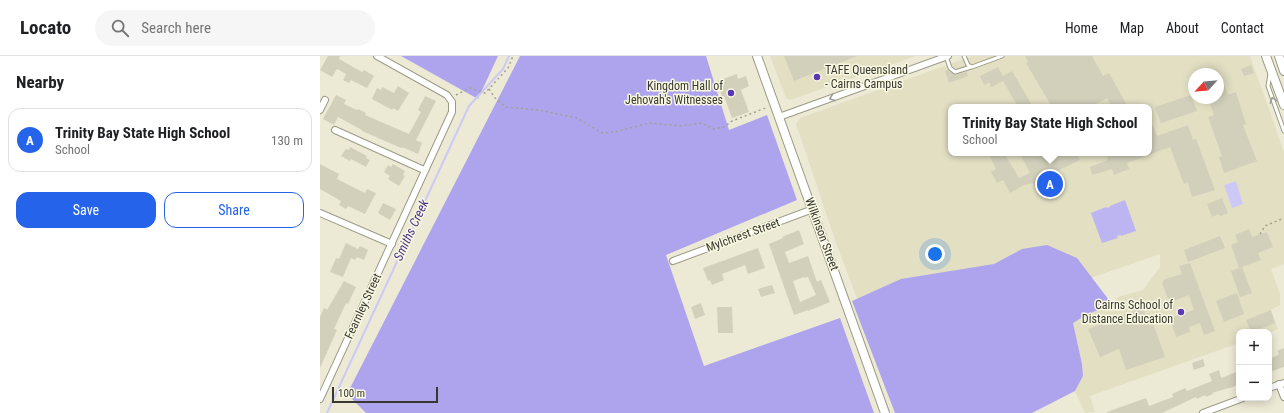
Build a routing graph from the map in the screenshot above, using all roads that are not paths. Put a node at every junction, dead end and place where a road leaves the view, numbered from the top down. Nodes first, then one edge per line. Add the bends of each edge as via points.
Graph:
1 (377, 56) edge
2 (757, 56) edge
3 (946, 56) edge
4 (964, 56) edge
5 (1002, 56) edge
6 (1266, 56) edge
7 (1279, 56) edge
8 (972, 67) junction
9 (1271, 69) junction
10 (1284, 71) edge
11 (325, 100) dead end
12 (1284, 105) edge
13 (320, 110) edge
14 (779, 117) junction
15 (335, 130) dead end
16 (1284, 131) edge
17 (424, 170) junction
18 (813, 209) junction
19 (320, 213) edge
20 (392, 244) junction
21 (673, 261) dead end
22 (1282, 383) edge
23 (1272, 387) edge
24 (1284, 397) edge
25 (320, 399) edge
26 (1236, 401) edge
27 (885, 413) edge
28 (1203, 413) edge

1 - 17 street, Fearnley Street via 444,93 451,100 452,112
2 - 14 street, Wilkinson Street
3 - 8 lane via 950,68 955,72
3 -> 14 street
4 - 8 lane via 968,65
5 - 8 lane
6 - 9 street
7 - 10 street
9 - 12 street
16 -> 9 lane via 1268,86
11 - 13 street
14 - 18 street, Wilkinson Street
15 - 17 street
17 - 20 street, Fearnley Street
18 - 21 street, Mylchrest Street
18 - 27 street, Wilkinson Street
19 - 20 street
20 - 25 street, Fearnley Street
22 - 23 street
22 - 24 street
26 - 28 street

